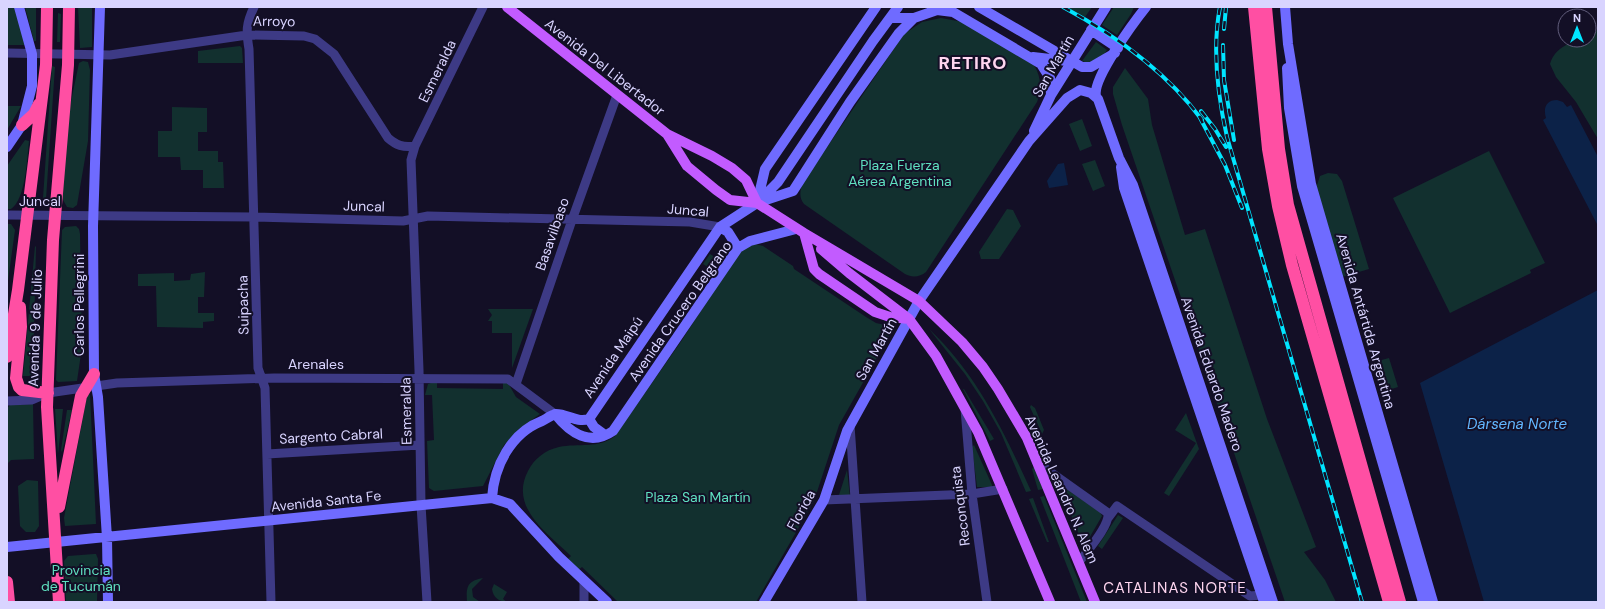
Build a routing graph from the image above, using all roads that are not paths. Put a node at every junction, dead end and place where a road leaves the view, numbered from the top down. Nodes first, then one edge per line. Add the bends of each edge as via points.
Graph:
1 (19, 7) edge
2 (47, 7) edge
3 (69, 7) edge
4 (100, 7) edge
5 (254, 7) edge
6 (483, 7) edge
7 (507, 7) edge
8 (876, 7) edge
9 (898, 7) edge
10 (979, 7) edge
11 (1106, 7) edge
12 (1254, 7) edge
13 (1266, 7) edge
14 (1285, 7) edge
15 (1143, 9) edge
16 (890, 18) junction
17 (914, 18) junction
18 (1091, 30) junction
19 (247, 35) junction
20 (895, 39) junction
21 (1288, 44) junction
22 (1117, 50) junction
23 (7, 53) edge
24 (32, 54) junction
25 (47, 54) junction
26 (68, 55) junction
27 (99, 55) junction
28 (1030, 57) junction
29 (1071, 62) junction
30 (617, 95) junction
31 (1051, 95) junction
32 (1096, 96) junction
33 (41, 100) junction
34 (22, 126) junction
35 (667, 134) junction
36 (1029, 142) junction
37 (415, 146) junction
38 (7, 147) edge
39 (1119, 158) junction
40 (757, 203) junction
41 (7, 215) edge
42 (27, 215) junction
43 (54, 215) junction
44 (93, 216) junction
45 (255, 217) junction
46 (413, 219) junction
47 (572, 220) junction
48 (720, 227) junction
49 (800, 231) junction
50 (738, 248) junction
51 (18, 290) junction
52 (920, 301) junction
53 (909, 319) junction
54 (7, 357) edge
55 (94, 374) junction
56 (261, 378) junction
57 (419, 378) junction
58 (516, 384) junction
59 (97, 387) junction
60 (84, 389) junction
61 (48, 393) junction
62 (7, 401) edge
63 (965, 406) junction
64 (556, 414) junction
65 (589, 419) junction
66 (850, 425) junction
67 (605, 435) junction
68 (420, 445) junction
69 (267, 454) junction
70 (1039, 464) junction
71 (1003, 489) junction
72 (972, 494) junction
73 (492, 498) junction
74 (856, 499) junction
75 (824, 500) junction
76 (421, 504) junction
77 (1108, 518) junction
78 (268, 521) junction
79 (56, 524) junction
80 (107, 538) junction
81 (55, 543) junction
82 (7, 547) edge
83 (1079, 562) junction
84 (584, 581) junction
85 (7, 582) edge
86 (1263, 599) edge
87 (9, 602) edge
88 (59, 602) edge
89 (108, 602) edge
90 (271, 602) edge
91 (427, 602) edge
92 (584, 602) edge
93 (606, 602) edge
94 (764, 602) edge
95 (862, 602) edge
96 (987, 602) edge
97 (1050, 602) edge
98 (1095, 602) edge
99 (1273, 602) edge
100 (1389, 602) edge
101 (1400, 602) edge
102 (1423, 602) edge
103 (1433, 602) edge

1 - 24 main road
2 - 25 highway, Avenida 9 de Julio
3 - 26 highway, Avenida 9 de Julio
4 - 27 main road, Carlos Pellegrini
5 - 19 street, Suipacha via 247,22
6 - 37 street, Esmeralda
7 - 30 main road, Avenida Del Libertador
8 - 40 main road via 765,169
9 - 16 main road
10 - 29 main road
11 - 18 main road, San Martín
12 - 100 highway via 1268,148 1278,206 1292,265
13 - 101 highway via 1279,149 1288,205
14 - 21 main road, Avenida Antártida Argentina
15 - 22 main road
16 - 17 main road
16 - 20 main road via 895,26
16 - 40 main road via 778,182
17 - 20 main road
17 - 28 main road via 931,11 953,12
18 - 22 main road
18 - 29 main road, San Martín
19 - 27 street, Arroyo
19 - 37 street, Arroyo via 299,35 315,39 326,46 334,54 388,138 403,147
19 - 45 street, Suipacha
20 - 40 main road via 850,102 793,191
21 - 102 main road, Avenida Antártida Argentina via 1287,90 1302,186
21 - 103 main road, Avenida Antártida Argentina via 1311,184
22 - 29 main road via 1089,67
22 - 32 main road via 1097,82
23 - 24 street, Arroyo
24 - 25 street, Arroyo
24 - 34 main road via 32,86
25 - 26 street, Arroyo
25 - 33 highway, Avenida 9 de Julio
26 - 27 street, Arroyo
26 - 43 highway, Avenida 9 de Julio
27 - 44 main road, Carlos Pellegrini
28 - 29 main road
28 - 31 main road via 1047,70
29 - 31 main road, San Martín
30 - 35 main road, Avenida Del Libertador
30 - 47 street, Basavilbaso
31 - 36 main road, San Martín
32 - 36 main road, San Martín via 1083,90 1075,91
32 - 39 main road, Avenida Eduardo Madero
33 - 34 highway via 34,114
33 - 42 highway, Avenida 9 de Julio
34 - 38 main road
35 - 40 main road, Avenida Del Libertador via 732,168 746,180
35 - 40 main road, Avenida Del Libertador via 687,166 716,190 730,200
36 - 52 main road, San Martín
37 - 46 street via 412,160
39 - 86 main road, Avenida Eduardo Madero via 1124,188
39 - 99 main road, Avenida Eduardo Madero via 1133,185
40 - 48 main road, Avenida Maipú
40 - 49 main road, Avenida Del Libertador
41 - 42 street, Juncal
42 - 43 street, Juncal
42 - 51 highway, Avenida 9 de Julio
43 - 44 street, Juncal
43 - 61 highway, Avenida 9 de Julio
44 - 45 street, Juncal
44 - 55 main road, Carlos Pellegrini
45 - 46 street, Juncal via 403,221
45 - 56 street, Suipacha via 258,368
46 - 47 street, Juncal via 428,216
46 - 57 street, Esmeralda
47 - 48 street, Juncal via 690,222
47 - 58 street, Basavilbaso
48 - 50 main road via 728,232
48 - 65 main road, Avenida Maipú
49 - 50 main road, Avenida Crucero Belgrano via 750,241
49 - 52 main road, Avenida Del Libertador
49 - 53 main road, Avenida Del Libertador
49 - 53 main road via 814,268 819,274 875,312
50 - 67 main road, Avenida Crucero Belgrano via 616,428
51 - 54 highway, Avenida 9 de Julio
51 - 61 highway via 21,327 16,382 22,390
52 - 53 main road, San Martín
52 - 70 main road, Avenida Leandro N. Alem via 983,367 1014,415
53 - 63 main road via 936,356
53 - 66 main road, San Martín
55 - 59 main road, Carlos Pellegrini
55 - 60 highway
56 - 57 street, Arenales
56 - 59 street, Arenales via 117,383
56 - 69 street, Suipacha via 265,388
57 - 58 street, Arenales via 508,378
57 - 68 street, Esmeralda
58 - 64 street, Arenales
59 - 60 street, Arenales
59 - 80 main road, Carlos Pellegrini
60 - 61 street, Arenales
60 - 79 highway
61 - 62 street, Arenales via 32,400
61 - 79 highway, Avenida 9 de Julio
63 - 71 main road
63 - 72 street, Reconquista
64 - 65 main road, Avenida Maipú via 582,421
64 - 67 main road, Arenales via 565,427 581,436 597,438
64 - 73 main road via 538,422 514,440 495,477
65 - 67 main road via 594,427
66 - 74 street
66 - 75 main road, Florida
68 - 69 street, Sargento Cabral
68 - 76 street, Esmeralda
69 - 78 street, Suipacha
70 - 77 street via 1102,507 1108,513
70 - 83 main road, Avenida Leandro N. Alem
71 - 72 street
71 - 97 main road
72 - 74 street
72 - 96 street, Reconquista
73 - 76 main road, Avenida Santa Fe
73 - 84 main road, Avenida Santa Fe via 510,504
74 - 75 street
74 - 95 street
75 - 94 main road, Florida
76 - 78 main road, Avenida Santa Fe
76 - 91 street, Esmeralda
77 - 83 street
77 - 86 street via 1117,506 1250,596
78 - 80 main road, Avenida Santa Fe
78 - 90 street, Suipacha
79 - 81 highway, Avenida 9 de Julio
80 - 81 main road, Avenida Santa Fe
80 - 89 main road, Carlos Pellegrini
81 - 82 main road, Avenida Santa Fe
81 - 88 highway, Avenida 9 de Julio
83 - 98 main road, Avenida Leandro N. Alem
84 - 92 street
84 - 93 main road, Avenida Santa Fe
85 - 87 highway

